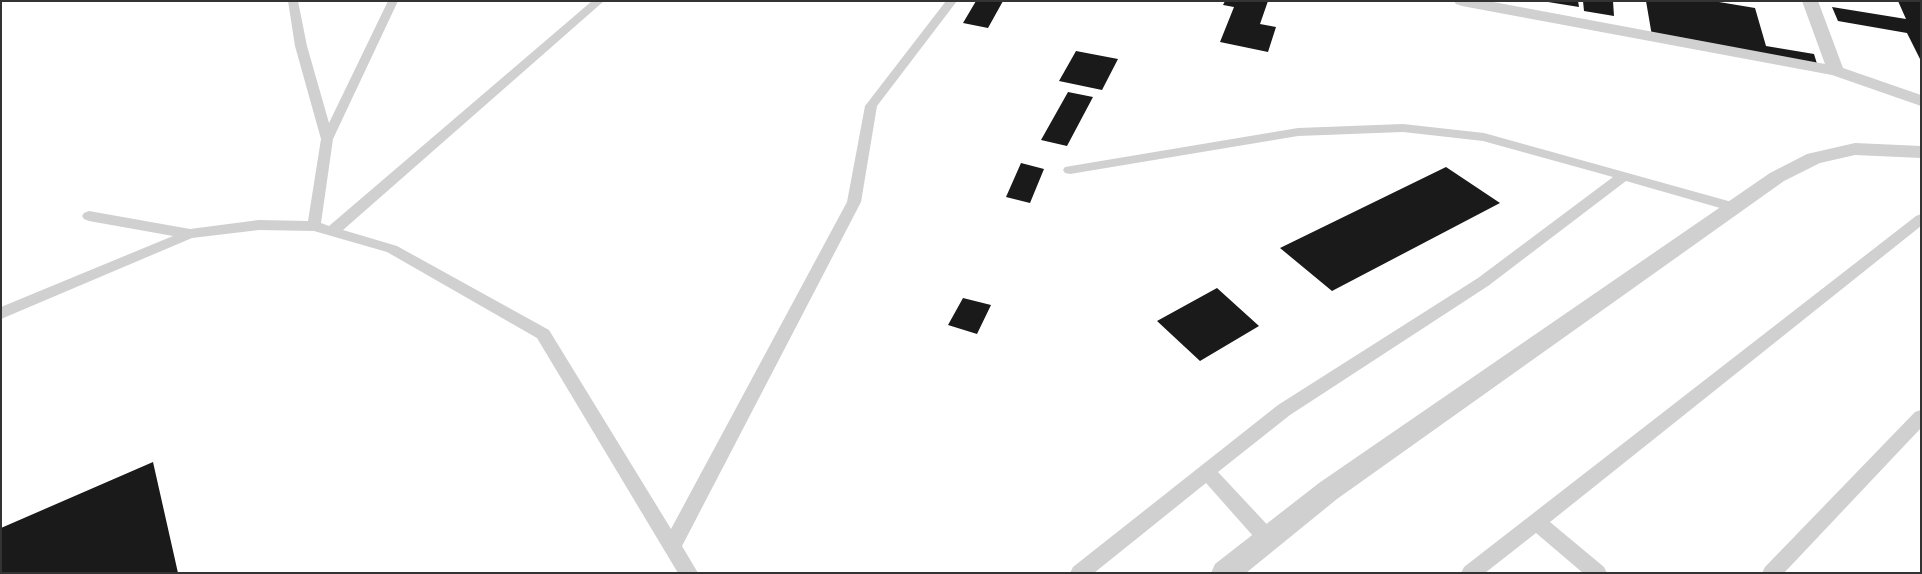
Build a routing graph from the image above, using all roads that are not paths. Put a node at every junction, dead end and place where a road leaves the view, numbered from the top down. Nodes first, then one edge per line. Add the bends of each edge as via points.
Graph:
1 (293, 1) edge
2 (393, 1) edge
3 (598, 1) edge
4 (952, 1) edge
5 (1462, 1) edge
6 (1810, 1) edge
7 (1836, 71) junction
8 (1921, 101) edge
9 (327, 139) junction
10 (1921, 152) edge
11 (1070, 170) dead end
12 (1624, 176) junction
13 (1734, 207) junction
14 (89, 216) dead end
15 (1919, 224) edge
16 (314, 226) junction
17 (332, 231) junction
18 (190, 234) junction
19 (1, 313) edge
20 (1921, 417) edge
21 (1206, 472) junction
22 (1536, 522) junction
23 (1268, 539) junction
24 (672, 546) junction
25 (688, 573) edge
26 (1080, 573) edge
27 (1224, 573) edge
28 (1471, 573) edge
29 (1597, 573) edge
30 (1772, 573) edge

1 - 9 lane via 301,46
2 - 9 lane via 362,71
3 - 17 lane
4 - 24 lane via 871,106 854,202
5 - 7 street
6 - 7 street
7 - 8 street
9 - 16 lane
10 - 13 street via 1855,149 1814,158 1777,177
11 - 12 lane via 1298,132 1403,128 1484,137
12 - 13 lane
12 - 21 lane via 1484,282 1284,410
13 - 23 street via 1328,491
14 - 18 lane
15 - 22 lane
16 - 17 lane
16 - 18 lane via 259,225
17 - 24 lane via 392,249 544,334
18 - 19 lane
20 - 30 lane
21 - 23 lane
21 - 26 lane
22 - 28 lane
22 - 29 lane
23 - 27 street
24 - 25 lane

